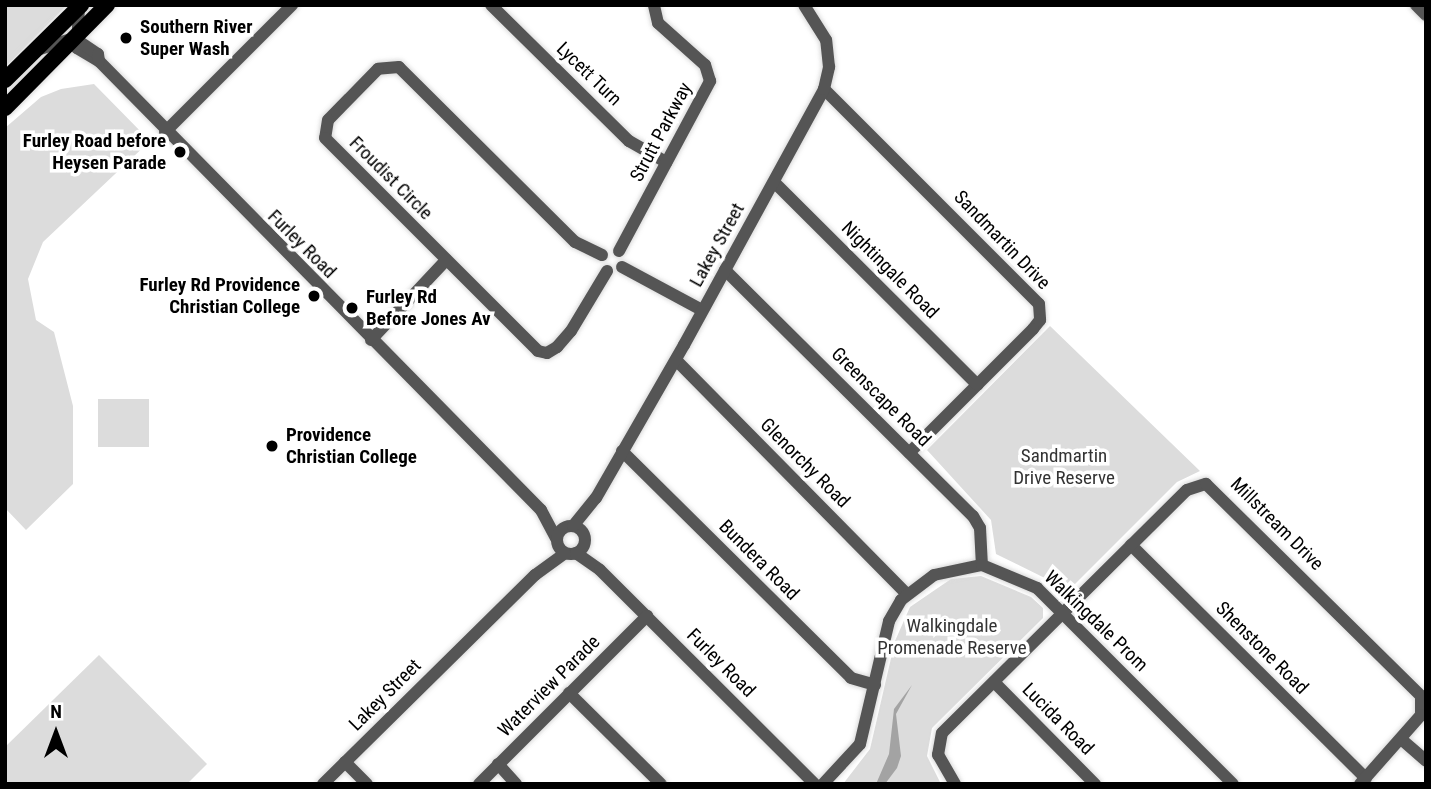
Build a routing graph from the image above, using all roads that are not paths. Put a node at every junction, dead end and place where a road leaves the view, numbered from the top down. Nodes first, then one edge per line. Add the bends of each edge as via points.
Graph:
1 (107, 5) edge
2 (491, 5) edge
3 (654, 5) edge
4 (804, 5) edge
5 (1416, 5) edge
6 (80, 6) edge
7 (286, 7) edge
8 (1426, 15) edge
9 (75, 38) junction
10 (32, 53) junction
11 (5, 80) edge
12 (824, 89) junction
13 (5, 108) edge
14 (165, 132) junction
15 (666, 162) junction
16 (775, 183) junction
17 (619, 251) junction
18 (602, 255) junction
19 (446, 260) junction
20 (622, 267) junction
21 (724, 270) junction
22 (607, 271) junction
23 (702, 310) junction
24 (368, 337) junction
25 (676, 360) junction
26 (978, 385) junction
27 (622, 451) junction
28 (909, 453) junction
29 (541, 510) junction
30 (575, 539) junction
31 (556, 540) junction
32 (1131, 545) junction
33 (982, 565) junction
34 (535, 575) junction
35 (907, 594) junction
36 (1063, 613) junction
37 (648, 616) junction
38 (993, 682) junction
39 (875, 685) junction
40 (569, 693) junction
41 (1401, 739) junction
42 (1426, 761) edge
43 (345, 762) junction
44 (498, 764) junction
45 (1363, 781) edge
46 (323, 784) edge
47 (367, 784) edge
48 (479, 784) edge
49 (516, 784) edge
50 (660, 784) edge
51 (815, 784) edge
52 (823, 784) edge
53 (955, 784) edge
54 (1096, 784) edge
55 (1233, 784) edge

1 - 9 main road
2 - 15 street, Lycett Turn via 629,141
3 - 15 street, Strutt Parkway via 665,32 710,72 706,90
4 - 12 street, Lakey Street via 826,40 829,67
5 - 8 street
6 - 9 street
6 - 10 main road
7 - 14 street
9 - 10 street
9 - 13 main road
9 - 14 street, Furley Road via 77,48 99,61
10 - 11 main road
12 - 16 street, Lakey Street
12 - 26 street, Sandmartin Drive via 1039,304 1040,320
14 - 24 street, Furley Road
15 - 17 street, Strutt Parkway
16 - 21 street, Lakey Street
16 - 26 street, Nightingale Road
17 - 18 street
17 - 20 street
18 - 19 street, Froudist Circle via 575,242 391,64 378,69 328,120 325,138
18 - 22 street via 600,262
19 - 22 street, Froudist Circle via 532,347 547,353 571,331
19 - 24 street
20 - 22 street
20 - 23 street
21 - 23 street, Lakey Street
21 - 28 street, Greenscape Road
23 - 25 street, Lakey Street
24 - 29 street, Furley Road
25 - 27 street, Lakey Street
25 - 35 street, Glenorchy Road
26 - 28 street, Sandmartin Drive
27 - 30 street, Lakey Street
27 - 39 street, Bundera Road via 851,678
28 - 33 street, Greenscape Road via 973,516 980,528
29 - 30 street, Furley Road
29 - 31 street, Furley Road
30 - 31 street
30 - 31 street, Lakey Street
30 - 34 street, Lakey Street
30 - 37 street, Furley Road
31 - 34 street, Lakey Street
32 - 36 street, Millstream Drive
32 - 41 street, Millstream Drive via 1187,490 1212,485 1421,696 1421,715
32 - 45 street, Shenstone Road
33 - 35 street, Walkingdale Prom via 947,569
33 - 36 street, Walkingdale Prom via 1022,579
34 - 43 street, Lakey Street
35 - 39 street, Walkingdale Prom via 890,621
36 - 38 street, Millstream Drive
36 - 55 street, Walkingdale Prom
37 - 40 street, Waterview Parade
37 - 51 street, Furley Road
38 - 53 street, Millstream Drive via 942,733 938,755
38 - 54 street, Lucida Road
39 - 52 street, Walkingdale Prom via 860,744
40 - 44 street, Waterview Parade
40 - 50 street
41 - 42 street
41 - 45 street, Millstream Drive
43 - 46 street, Lakey Street
43 - 47 street
44 - 48 street, Waterview Parade
44 - 49 street

